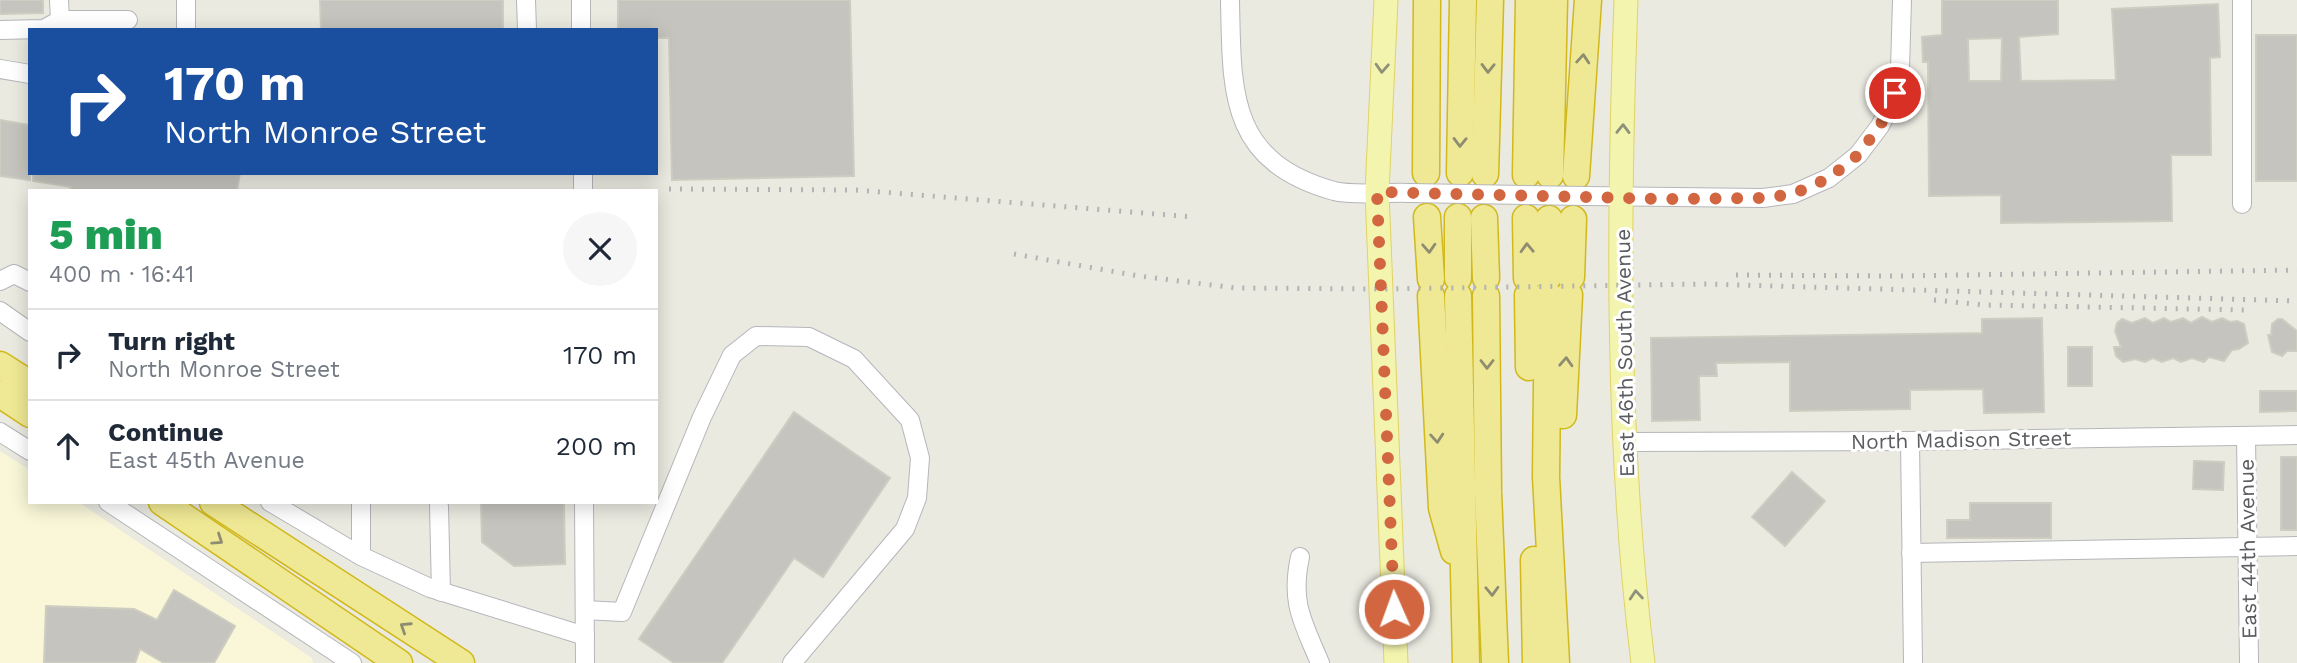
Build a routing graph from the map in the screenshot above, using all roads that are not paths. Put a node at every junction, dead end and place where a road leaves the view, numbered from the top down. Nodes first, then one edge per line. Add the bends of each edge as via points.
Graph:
1 (59, 0) edge
2 (186, 0) edge
3 (526, 0) edge
4 (581, 0) edge
5 (1230, 0) edge
6 (1386, 0) edge
7 (1427, 0) edge
8 (1463, 0) edge
9 (1490, 0) edge
10 (1529, 0) edge
11 (1554, 0) edge
12 (1588, 0) edge
13 (1626, 0) edge
14 (1902, 0) edge
15 (2242, 0) edge
16 (60, 20) junction
17 (128, 20) dead end
18 (46, 28) edge
19 (187, 28) edge
20 (527, 28) edge
21 (581, 28) edge
22 (28, 29) edge
23 (0, 30) edge
24 (0, 69) edge
25 (28, 74) edge
26 (1426, 173) dead end
27 (1377, 192) junction
28 (1555, 197) junction
29 (1622, 197) junction
30 (2242, 204) dead end
31 (1427, 217) dead end
32 (1458, 217) dead end
33 (1484, 218) dead end
34 (0, 281) edge
35 (28, 281) edge
36 (1549, 286) junction
37 (0, 311) edge
38 (28, 331) edge
39 (0, 365) edge
40 (28, 383) edge
41 (0, 394) edge
42 (28, 413) edge
43 (0, 432) edge
44 (2297, 435) edge
45 (2246, 436) junction
46 (1910, 441) junction
47 (1626, 442) junction
48 (28, 450) edge
49 (111, 504) edge
50 (165, 504) edge
51 (216, 504) edge
52 (273, 504) edge
53 (361, 504) edge
54 (584, 504) edge
55 (439, 506) dead end
56 (2248, 547) junction
57 (2297, 547) edge
58 (1911, 553) junction
59 (361, 556) junction
60 (1300, 557) dead end
61 (1465, 591) junction
62 (442, 592) junction
63 (584, 610) junction
64 (345, 625) junction
65 (585, 636) junction
66 (332, 655) edge
67 (352, 663) edge
68 (399, 663) edge
69 (461, 663) edge
70 (585, 663) edge
71 (792, 663) edge
72 (1320, 663) edge
73 (1396, 663) edge
74 (1466, 663) edge
75 (1495, 663) edge
76 (1536, 663) edge
77 (1556, 663) edge
78 (1643, 663) edge
79 (1913, 663) edge
80 (2249, 663) edge

1 - 16 street
2 - 19 street
3 - 20 street
4 - 21 street
5 - 27 street via 1234,92 1245,127 1258,146 1283,169 1310,183 1336,191
6 -> 27 main road
7 - 26 highway
8 - 9 highway via 1472,174
10 - 28 highway
11 - 28 highway
28 -> 12 highway
29 -> 13 main road, East 46th South Avenue
14 - 29 street via 1898,82 1880,126 1858,155 1829,178 1793,194 1763,198
15 - 30 street
16 - 17 street
16 - 18 street
22 - 23 street
24 - 25 street
27 - 28 street, bridge
27 - 73 main road
28 - 29 street
36 -> 28 highway
29 - 47 main road, East 46th South Avenue
31 -> 61 highway via 1442,508
32 - 61 highway
33 -> 75 highway
34 - 35 street via 14,274
36 - 76 highway
77 -> 36 highway via 1546,477
37 - 38 street
39 - 40 highway
41 - 42 highway
43 - 48 street
44 - 45 street, North Madison Street
45 - 46 street, North Madison Street
45 - 56 street, East 44th Avenue
46 - 47 street, North Madison Street
46 - 58 street
78 -> 47 main road, East 46th South Avenue
49 - 66 street
50 -> 64 highway
69 -> 51 highway
52 - 59 street
53 - 59 street
54 - 63 street
55 - 62 street
56 - 57 street
56 - 58 street
56 - 80 street, East 44th Avenue
58 - 79 street
59 - 62 street
60 - 72 street via 1297,608
61 - 74 highway
62 - 65 street
63 - 65 street
63 - 71 street via 622,612 732,355 756,336 809,337 854,359 910,420 920,458 917,498 905,529
64 - 66 street
64 - 68 highway
65 - 70 street
66 - 67 street

